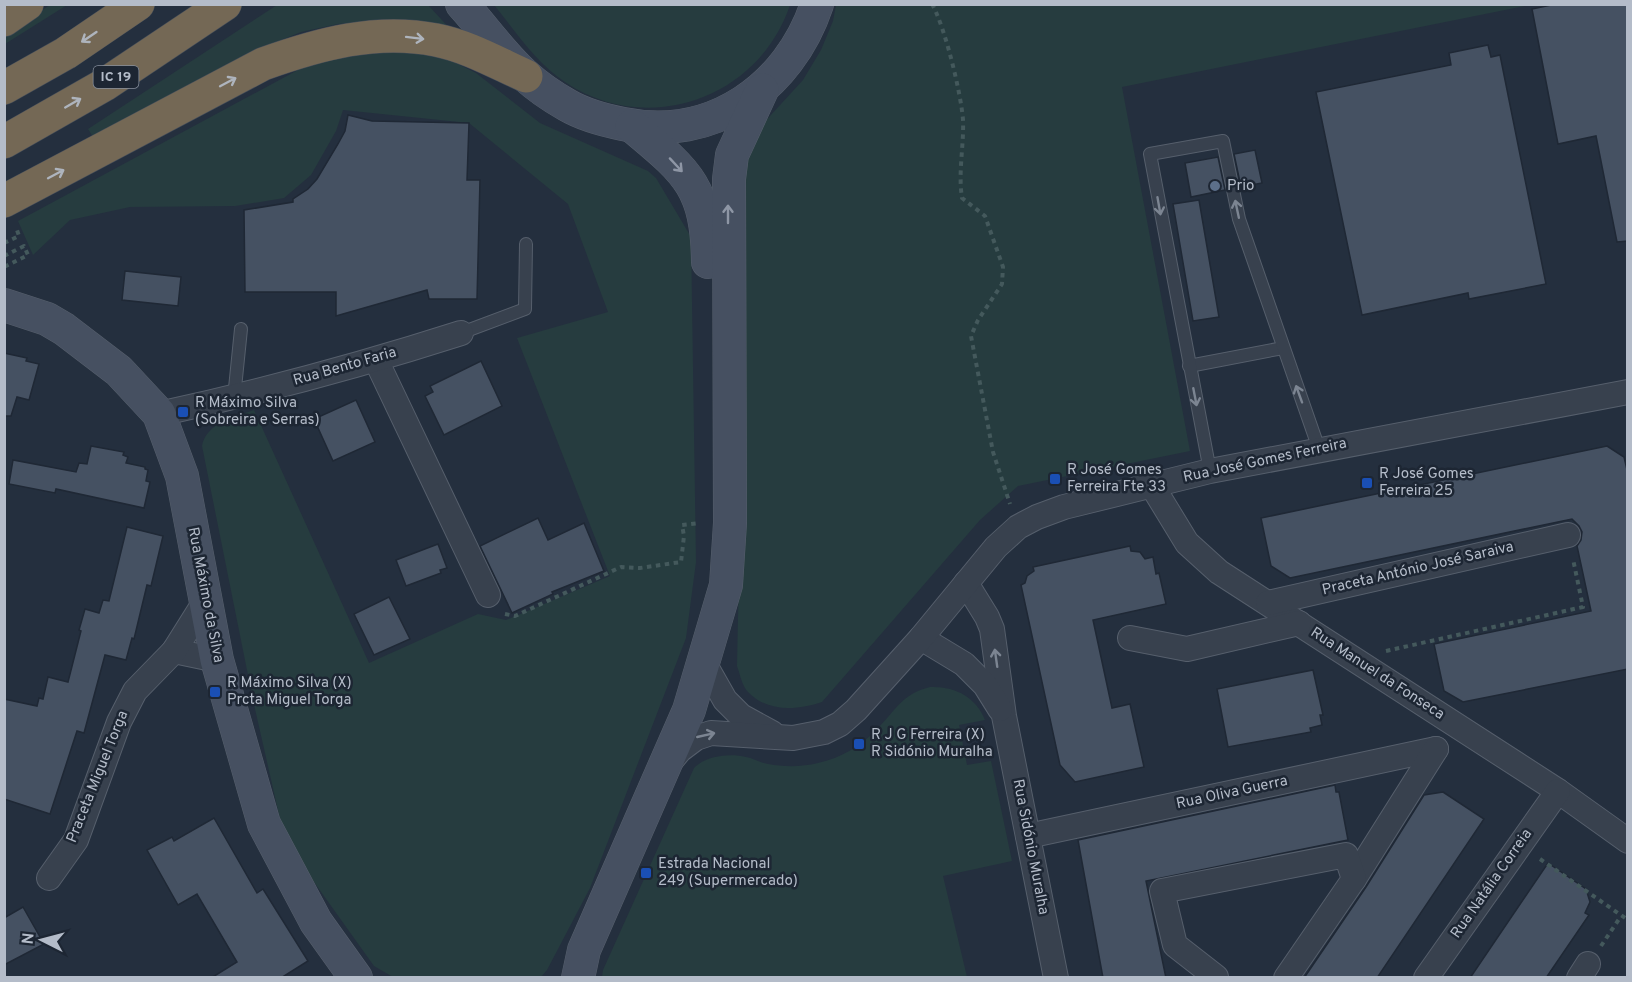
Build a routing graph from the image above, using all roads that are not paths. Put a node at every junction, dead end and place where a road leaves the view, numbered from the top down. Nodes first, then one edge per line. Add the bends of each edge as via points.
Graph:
1 (27, 4) edge
2 (138, 4) edge
3 (225, 4) edge
4 (462, 4) edge
5 (817, 4) edge
6 (4, 20) edge
7 (526, 76) junction
8 (4, 88) edge
9 (762, 90) junction
10 (632, 126) junction
11 (4, 142) edge
12 (10, 213) edge
13 (526, 244) dead end
14 (4, 305) edge
15 (241, 329) dead end
16 (461, 333) joint
17 (1283, 348) junction
18 (376, 360) junction
19 (1189, 366) junction
20 (1628, 392) edge
21 (234, 398) junction
22 (159, 414) junction
23 (1319, 449) junction
24 (1210, 471) junction
25 (1151, 484) junction
26 (1568, 535) road end
27 (966, 584) junction
28 (488, 595) road end
29 (206, 600) junction
30 (1268, 603) junction
31 (1299, 623) junction
32 (921, 638) junction
33 (1130, 638) dead end
34 (174, 651) junction
35 (705, 655) junction
36 (217, 660) junction
37 (1004, 716) junction
38 (779, 737) junction
39 (663, 771) junction
40 (1557, 791) junction
41 (1028, 836) junction
42 (1628, 841) edge
43 (49, 878) dead end
44 (1354, 879) junction
45 (581, 964) edge
46 (1216, 977) edge
47 (356, 978) edge
48 (560, 978) edge
49 (1056, 978) edge
50 (1286, 978) edge
51 (1426, 978) edge

1 - 6 highway
2 -> 8 highway via 66,53
11 -> 3 highway, IC 19 via 104,85
4 - 7 street
5 - 9 street via 798,48
7 - 10 street via 590,116
12 -> 7 highway via 263,64 327,44 372,36 437,40
9 - 10 street via 727,111 690,124 666,129
35 -> 9 street via 726,585 730,523 729,179 732,155
10 -> 35 street via 674,161 689,180 705,217 711,421
13 - 16 lane via 525,309
14 - 22 street, Rua Máximo da Silva via 64,329 119,371
15 - 21 lane
16 - 18 street, Rua Bento Faria
17 - 19 lane
17 -> 19 lane via 1239,219 1223,141 1150,154
23 -> 17 lane
18 - 21 street, Rua Bento Faria
18 - 28 street
19 -> 24 lane
20 - 23 street, Rua José Gomes Ferreira
21 - 22 street, Rua Bento Faria
22 - 29 street, Rua Máximo da Silva via 182,476
23 - 24 street, Rua José Gomes Ferreira
24 - 25 street, Rua José Gomes Ferreira
25 - 27 street, Rua José Gomes Ferreira via 1036,517 996,547
25 - 30 street, Rua Manuel da Fonseca via 1187,543 1219,572
26 - 30 street, Praceta António José Saraiva
27 - 32 street, Rua José Gomes Ferreira
37 -> 27 street, Rua Sidónio Muralha via 992,629
29 - 34 street, Praceta Miguel Torga
29 - 36 street, Rua Máximo da Silva
30 - 31 street, Rua Manuel da Fonseca
31 - 33 street via 1187,649
31 - 40 street, Rua Manuel da Fonseca
32 - 37 street, Rua Sidónio Muralha via 964,663 985,685
32 - 38 street, Rua José Gomes Ferreira via 840,724 806,736
34 - 36 street
34 - 43 street, Praceta Miguel Torga via 135,692 119,722 76,840
35 - 38 street via 725,700 741,716
35 - 39 street
36 - 47 street, Rua Máximo da Silva via 264,824 316,922
37 - 41 street, Rua Sidónio Muralha
39 -> 38 street, Rua José Gomes Ferreira via 680,750 711,733
39 - 45 street
40 - 42 street, Rua Manuel da Fonseca
40 - 51 street, Rua Natália Correia
41 - 44 street, Rua Oliva Guerra via 1436,749
41 - 49 street, Rua Sidónio Muralha
44 - 46 street via 1346,855 1162,891 1175,945
44 - 50 street
45 - 48 street

